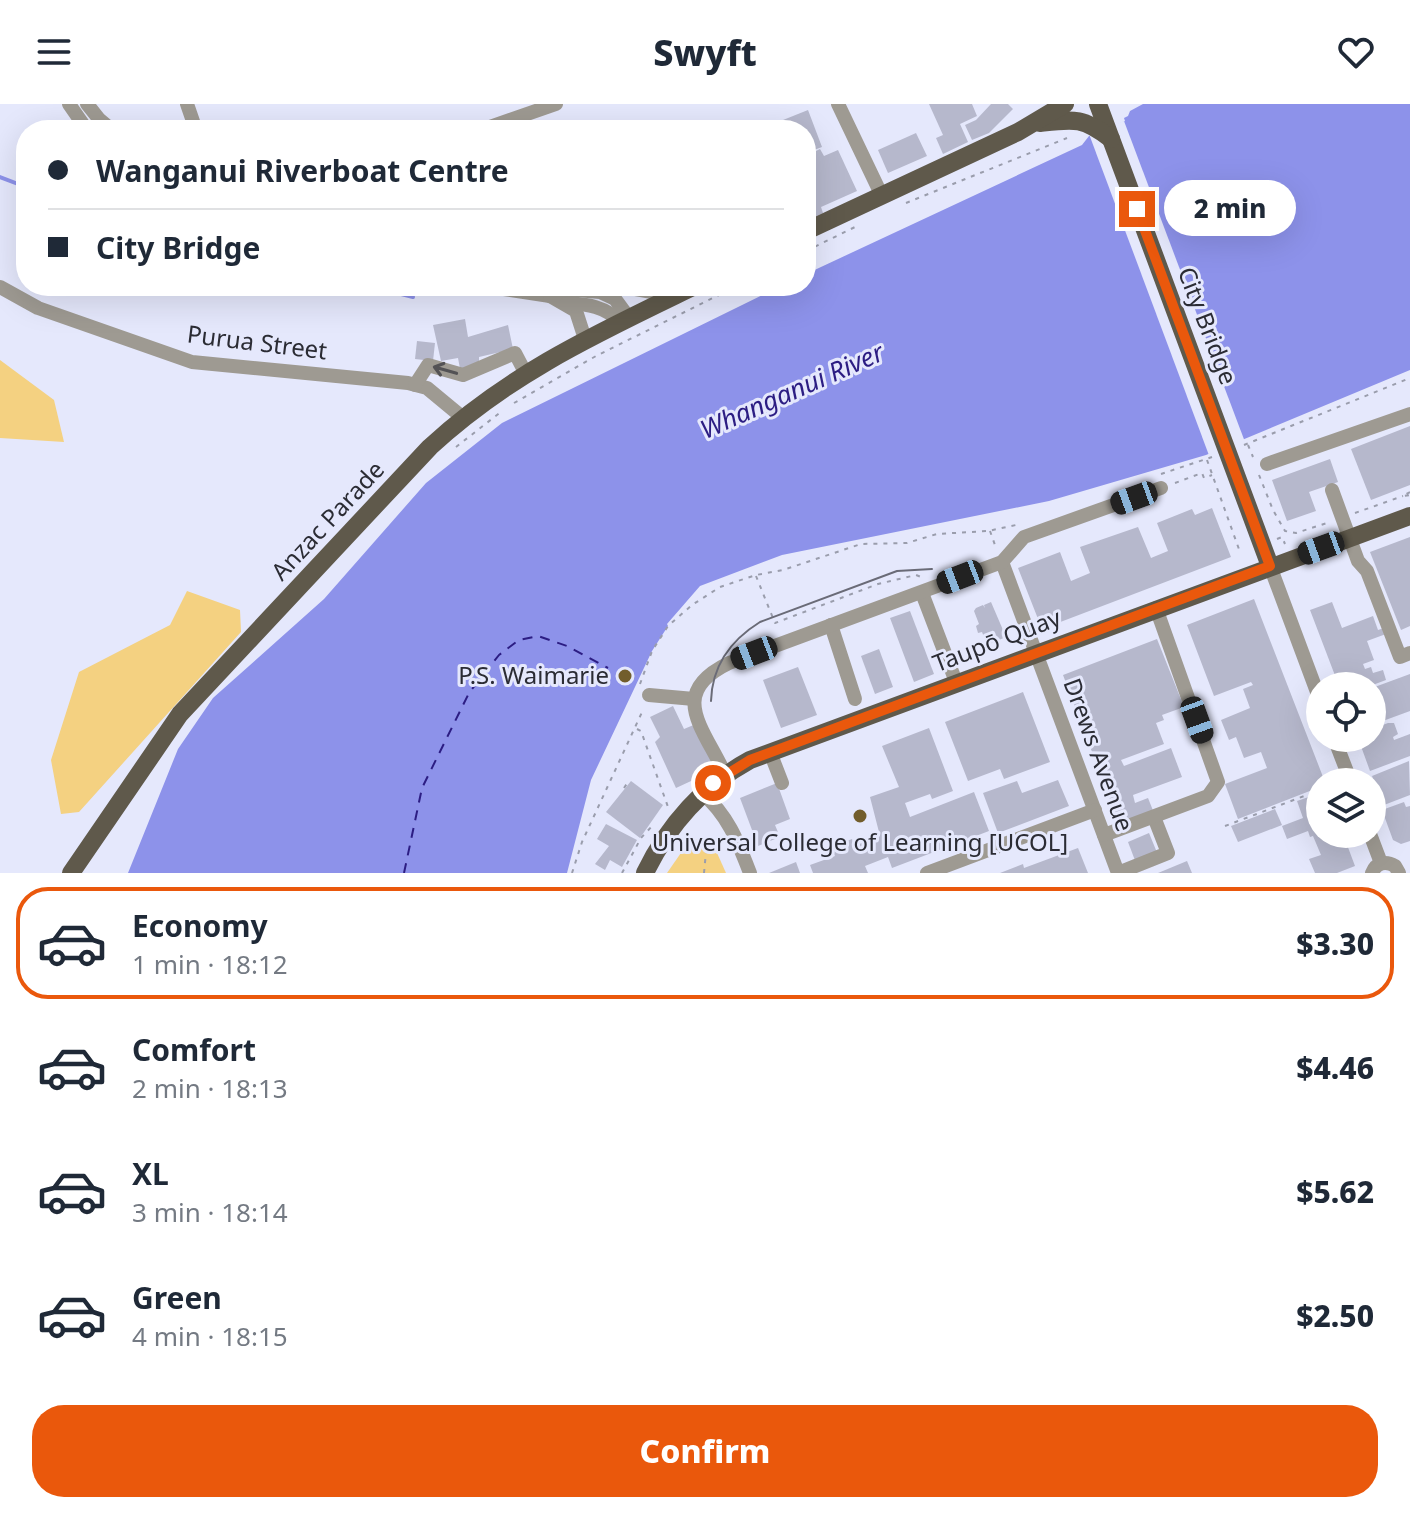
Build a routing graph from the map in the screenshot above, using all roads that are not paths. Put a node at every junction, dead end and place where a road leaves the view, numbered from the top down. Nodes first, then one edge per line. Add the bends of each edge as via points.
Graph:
1 (87, 104) edge
2 (556, 104) edge
3 (838, 104) edge
4 (1065, 104) edge
5 (1098, 104) edge
6 (100, 120) edge
7 (510, 120) edge
8 (1033, 124) junction
9 (1106, 132) junction
10 (881, 194) junction
11 (816, 226) edge
12 (16, 296) edge
13 (550, 296) edge
14 (610, 296) edge
15 (674, 296) edge
16 (566, 304) junction
17 (624, 320) junction
18 (585, 339) junction
19 (526, 374) junction
20 (415, 385) junction
21 (1410, 414) edge
22 (462, 417) junction
23 (1267, 464) dead end
24 (1155, 483) road end
25 (1332, 490) dead end
26 (1410, 516) edge
27 (1349, 537) junction
28 (1002, 562) junction
29 (1270, 566) junction
30 (922, 593) junction
31 (1156, 608) junction
32 (831, 625) junction
33 (1036, 652) junction
34 (1410, 653) edge
35 (1310, 672) edge
36 (956, 682) junction
37 (649, 695) road end
38 (694, 699) junction
39 (855, 699) dead end
40 (770, 752) junction
41 (725, 774) junction
42 (782, 783) dead end
43 (702, 793) junction
44 (1095, 810) junction
45 (1154, 817) junction
46 (1104, 835) junction
47 (1372, 848) edge
48 (1376, 868) edge
49 (1403, 871) edge
50 (71, 873) edge
51 (645, 873) edge
52 (750, 873) edge
53 (927, 873) edge
54 (1118, 873) edge

1 - 6 street
2 - 7 street
3 - 10 street
4 - 8 main road
5 - 9 main road, City Bridge
8 - 9 main road via 1076,119
8 - 10 main road
9 - 29 main road, City Bridge
10 - 11 main road
12 - 20 street, Purua Street via 192,362
13 - 16 street
14 - 17 street
15 - 17 main road, Anzac Parade
16 - 17 street via 581,303
16 - 18 street via 576,311
17 - 18 main road, Anzac Parade
18 - 19 main road, Anzac Parade
19 -> 20 street via 515,353 463,375 428,365
19 - 22 main road, Anzac Parade
20 - 22 street, Purua Street via 442,398
21 - 23 street
22 - 50 main road, Anzac Parade via 180,714
24 - 28 street via 1024,537
25 - 27 street
26 - 27 main road, Taupō Quay
27 - 29 main road, Taupō Quay
27 - 34 street via 1400,657
28 - 30 street
28 - 33 street, Drews Avenue
29 - 31 main road, Taupō Quay
29 - 35 street
30 - 32 street
30 - 36 street
31 - 33 main road, Taupō Quay
31 - 45 street via 1218,782 1208,796
32 - 38 street via 718,668 699,682
32 - 39 street
33 - 36 main road, Taupō Quay
33 - 44 street, Drews Avenue
36 - 40 main road, Taupō Quay
37 - 38 street
38 - 41 street
40 - 41 main road, Taupō Quay
40 - 42 street
41 - 43 main road, Taupō Quay
43 - 51 main road, Taupō Quay via 669,820
43 - 52 street via 734,831
44 - 46 street, Drews Avenue
44 - 53 street
45 - 46 street
45 - 54 street via 1168,853
46 - 54 street, Drews Avenue
47 - 48 street
48 - 49 street via 1392,864

